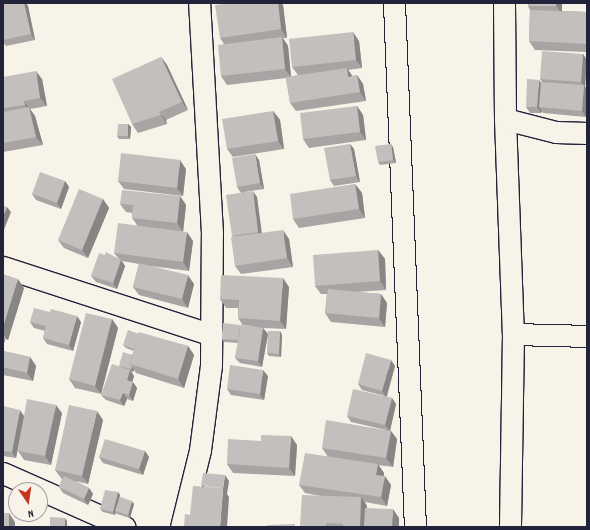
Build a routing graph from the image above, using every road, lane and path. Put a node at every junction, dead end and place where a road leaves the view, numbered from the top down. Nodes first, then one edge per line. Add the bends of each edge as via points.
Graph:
1 (199, 3) edge
2 (394, 3) edge
3 (504, 3) edge
4 (505, 120) junction
5 (587, 133) edge
6 (3, 267) edge
7 (513, 334) junction
8 (212, 335) junction
9 (587, 336) edge
10 (3, 473) edge
11 (81, 517) edge
12 (125, 527) edge
13 (180, 527) edge
14 (415, 527) edge
15 (510, 527) edge

1 - 8 street via 212,233
2 - 14 street
3 - 4 street
4 - 5 street via 556,132
4 - 7 street
6 - 8 street
7 - 9 street
7 - 15 street
8 - 13 street via 212,365 200,450
10 - 11 street
11 - 12 street

